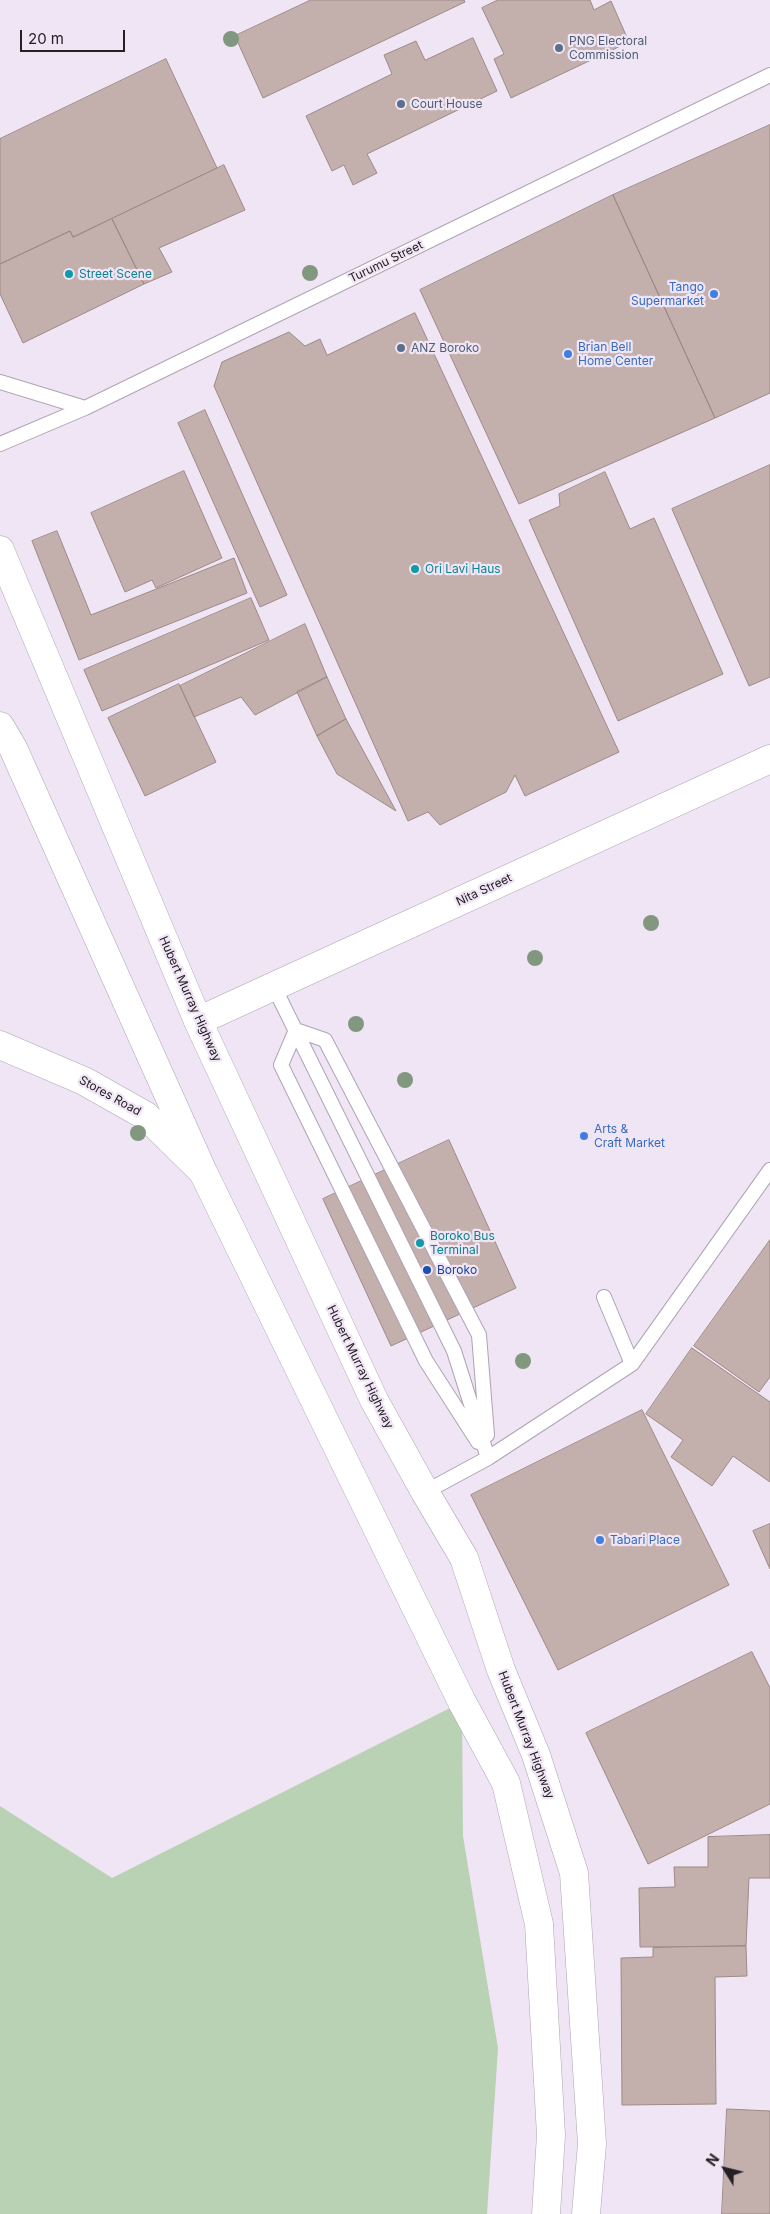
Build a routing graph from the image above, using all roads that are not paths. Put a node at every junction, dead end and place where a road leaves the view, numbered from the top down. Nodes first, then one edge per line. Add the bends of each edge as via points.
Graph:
1 (770, 75) edge
2 (0, 382) edge
3 (85, 408) junction
4 (0, 444) edge
5 (0, 550) edge
6 (0, 726) edge
7 (770, 759) edge
8 (274, 987) junction
9 (198, 1021) junction
10 (296, 1030) junction
11 (0, 1045) edge
12 (770, 1170) edge
13 (203, 1172) junction
14 (604, 1297) dead end
15 (632, 1364) junction
16 (488, 1458) junction
17 (425, 1492) junction
18 (546, 2214) edge
19 (586, 2214) edge

1 - 3 lane, Turumu Street
2 - 3 lane
3 - 4 lane, Turumu Street
5 - 9 main road, Hubert Murray Highway
6 - 13 main road via 17,757
7 - 8 main road, Nita Street
8 - 9 main road, Nita Street
8 - 10 lane
9 - 17 main road, Hubert Murray Highway via 374,1400
10 - 16 lane via 454,1351
10 - 16 lane via 281,1065 426,1361
10 - 16 lane via 325,1040 479,1335
11 - 13 main road, Stores Road via 84,1081 146,1116
12 - 15 lane
13 - 18 main road via 462,1702 506,1783 539,1924 551,2135
14 - 15 lane
15 - 16 lane
16 - 17 lane
17 - 19 main road, Hubert Murray Highway via 464,1558 501,1670 536,1755 574,1873 592,2144

